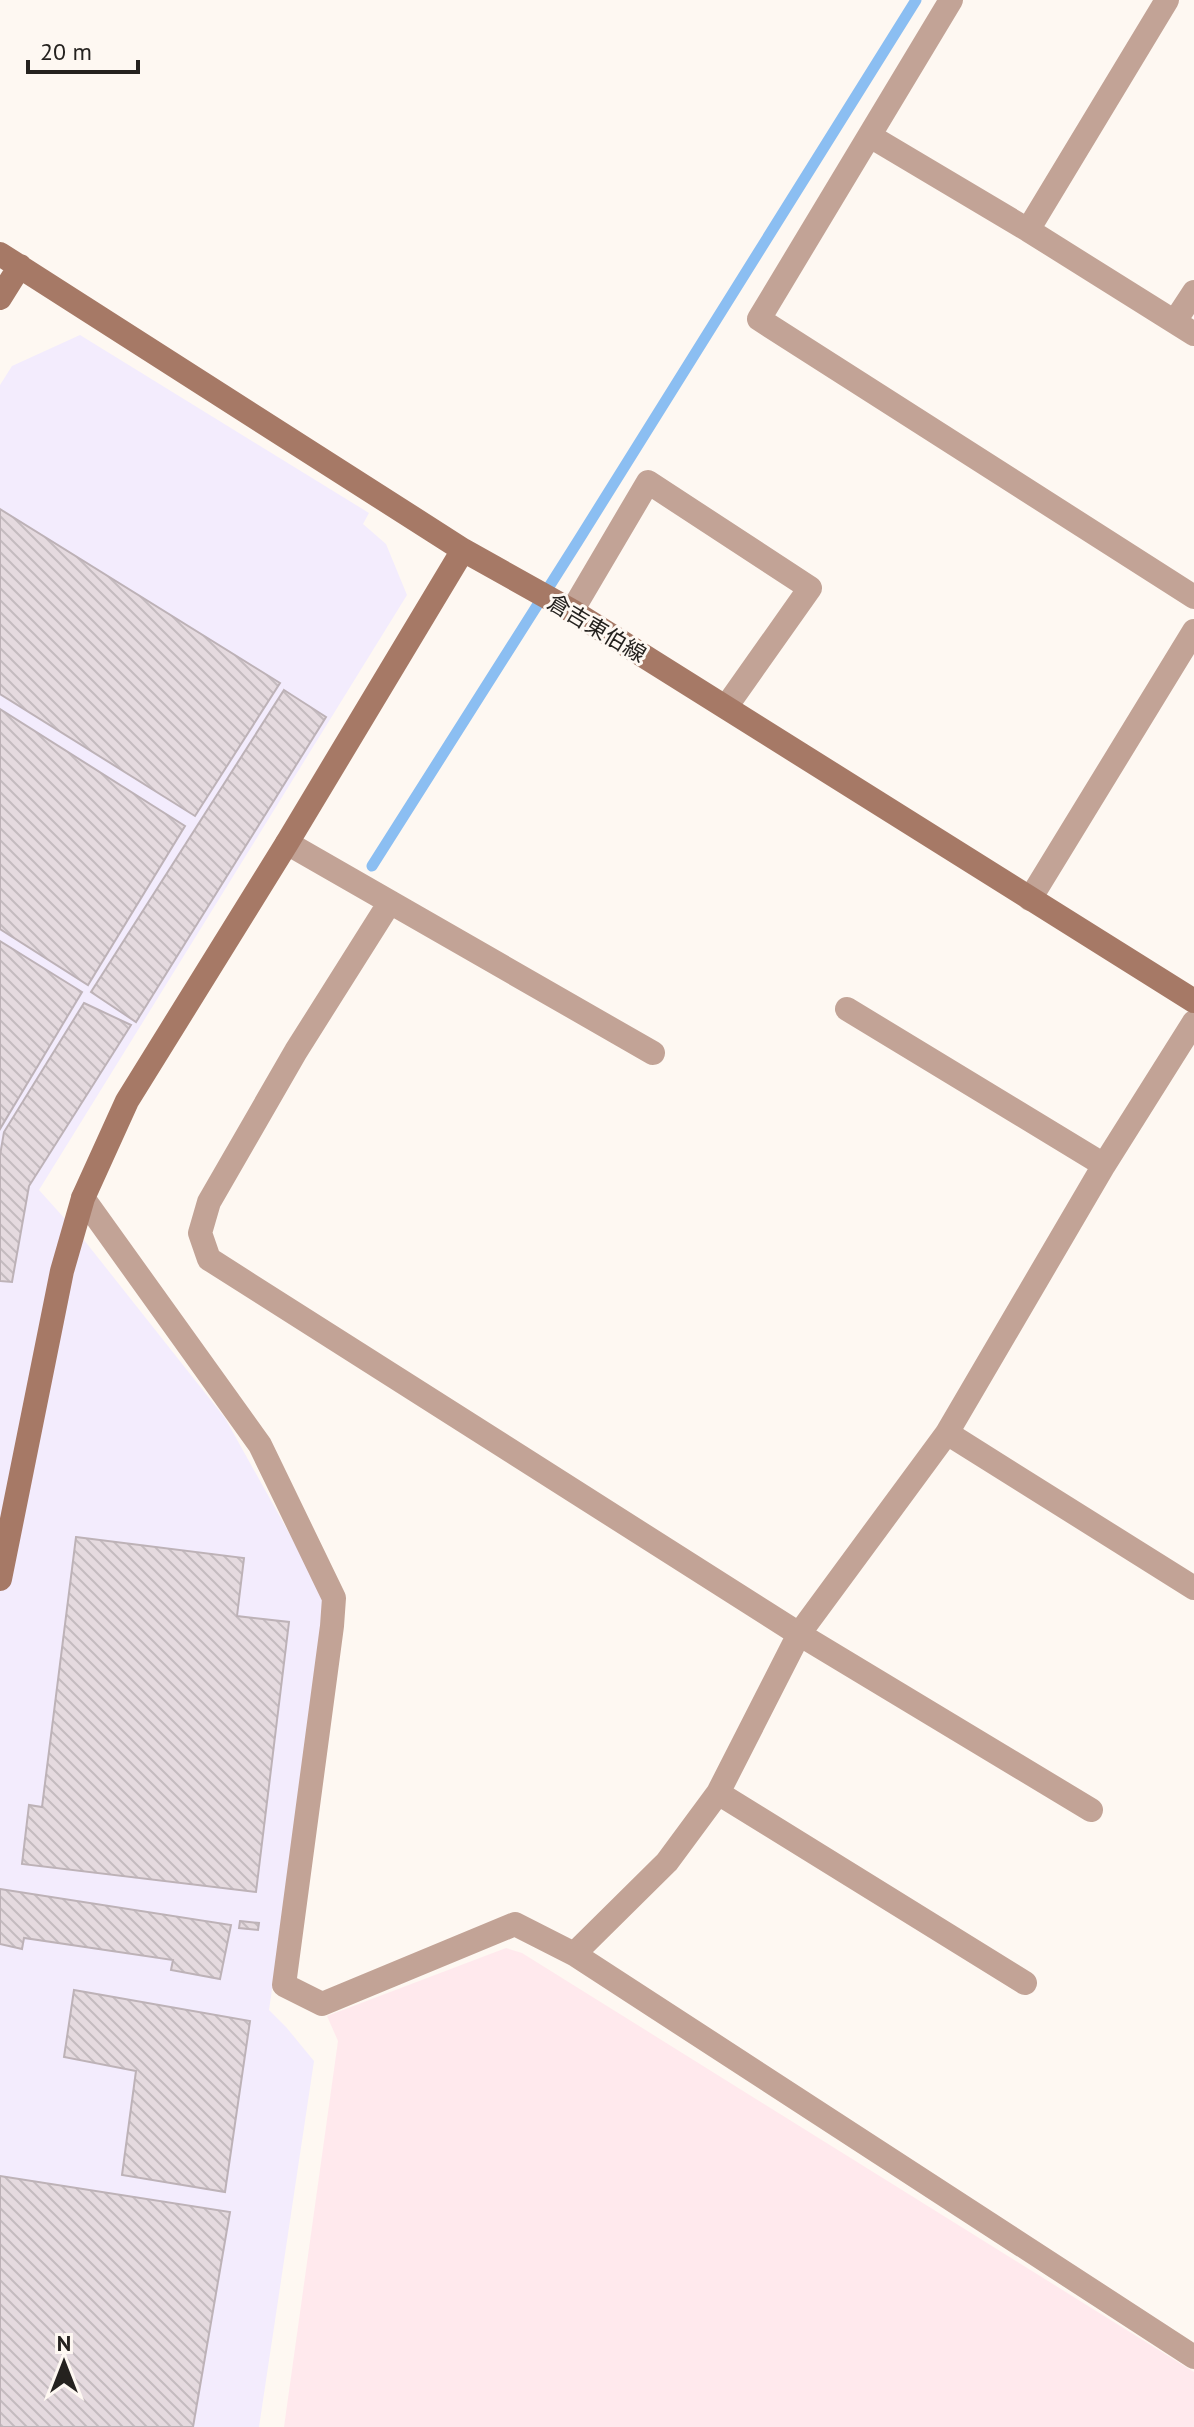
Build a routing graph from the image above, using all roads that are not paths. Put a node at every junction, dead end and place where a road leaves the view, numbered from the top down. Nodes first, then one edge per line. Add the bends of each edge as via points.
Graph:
1 (951, 0) edge
2 (1167, 0) edge
3 (870, 136) junction
4 (1028, 230) junction
5 (10, 260) edge
6 (1194, 292) edge
7 (0, 298) edge
8 (1185, 328) edge
9 (463, 550) junction
10 (1194, 597) edge
11 (572, 611) junction
12 (1194, 631) edge
13 (726, 707) junction
14 (287, 843) junction
15 (1030, 899) junction
16 (390, 902) junction
17 (1194, 1001) edge
18 (847, 1009) dead end
19 (1194, 1022) edge
20 (653, 1053) dead end
21 (1104, 1165) junction
22 (83, 1198) junction
23 (947, 1433) junction
24 (0, 1579) edge
25 (1194, 1588) edge
26 (799, 1634) junction
27 (718, 1793) junction
28 (1091, 1810) dead end
29 (574, 1954) junction
30 (1025, 1983) dead end
31 (1194, 2357) edge

1 - 3 street
2 - 4 street
3 - 4 street
3 - 10 street via 759,319
4 - 8 street
5 - 7 main road
5 - 9 main road, 倉吉東伯線
6 - 8 street
9 - 11 main road, 倉吉東伯線
9 - 14 main road
11 - 13 main road, 倉吉東伯線
11 - 13 street via 648,482 810,588
12 - 15 street
13 - 15 main road, 倉吉東伯線
14 - 16 street
14 - 22 main road via 127,1101
15 - 17 main road, 倉吉東伯線
16 - 20 street
16 - 26 street via 209,1202 200,1233 209,1259
18 - 21 street
19 - 21 street
21 - 23 street
22 - 24 main road via 62,1271
22 - 29 street via 260,1445 334,1598 284,1985 322,2004 515,1924
23 - 25 street
23 - 26 street
26 - 27 street
26 - 28 street
27 - 29 street via 667,1862
27 - 30 street
29 - 31 street

